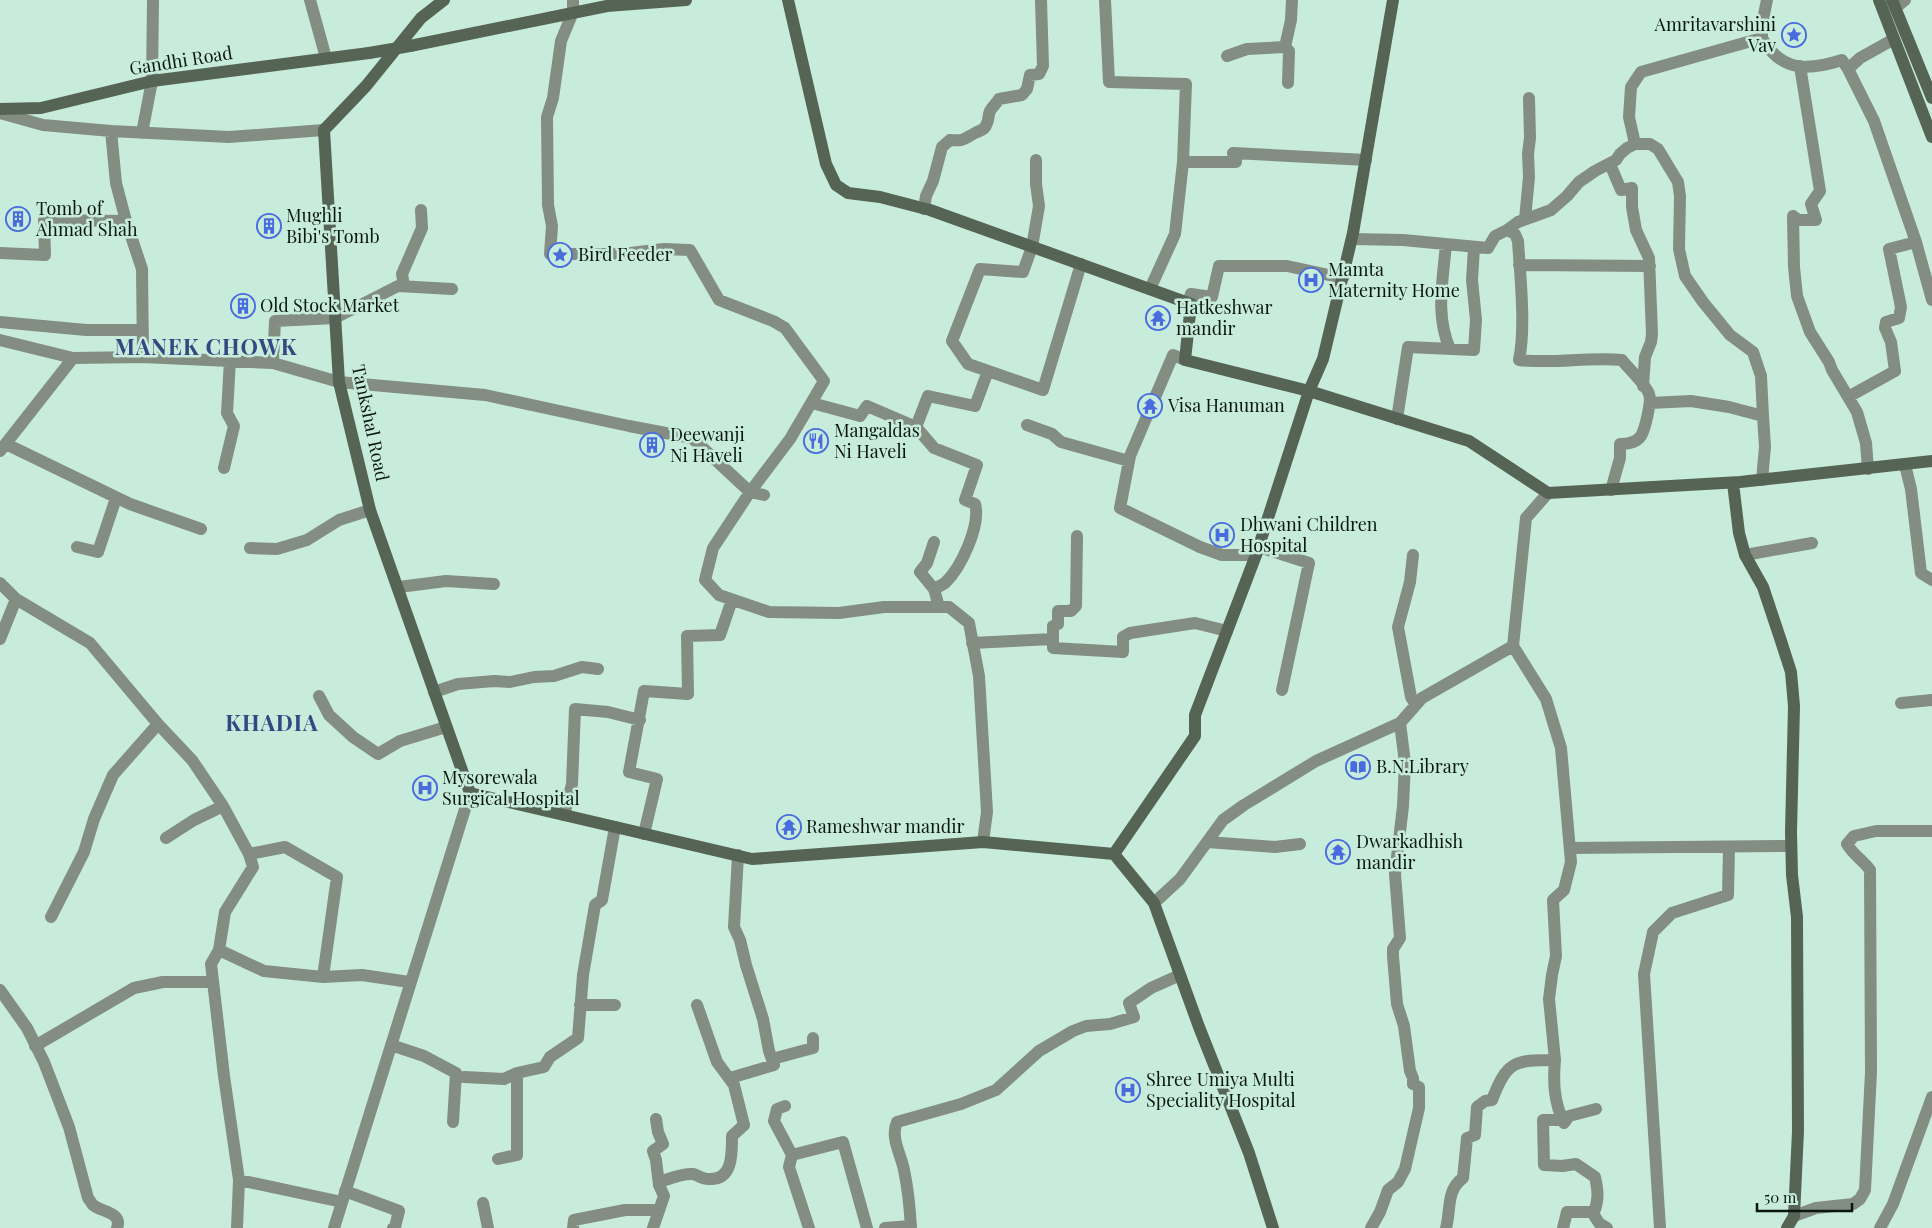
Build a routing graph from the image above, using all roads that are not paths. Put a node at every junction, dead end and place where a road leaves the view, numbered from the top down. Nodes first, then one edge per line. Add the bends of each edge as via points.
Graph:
1 (153, 0) edge
2 (310, 0) edge
3 (444, 0) edge
4 (680, 0) edge
5 (788, 0) edge
6 (1041, 0) edge
7 (1106, 0) edge
8 (1292, 0) edge
9 (1393, 0) edge
10 (1767, 0) edge
11 (1879, 0) edge
12 (1897, 3) edge
13 (573, 6) edge
14 (1762, 38) junction
15 (1894, 39) junction
16 (1285, 47) junction
17 (1227, 56) dead end
18 (326, 58) junction
19 (1800, 66) junction
20 (1848, 69) junction
21 (152, 81) junction
22 (1288, 82) dead end
23 (1529, 98) dead end
24 (1932, 98) edge
25 (0, 109) edge
26 (0, 113) edge
27 (324, 130) junction
28 (111, 131) junction
29 (142, 134) junction
30 (1932, 138) edge
31 (1635, 144) junction
32 (1036, 160) dead end
33 (1366, 160) junction
34 (1183, 162) junction
35 (1610, 164) junction
36 (924, 209) junction
37 (421, 210) dead end
38 (1525, 219) junction
39 (126, 221) junction
40 (1507, 230) junction
41 (1352, 239) junction
42 (1916, 242) junction
43 (1446, 244) junction
44 (1032, 247) junction
45 (1474, 248) junction
46 (0, 253) edge
47 (1081, 264) junction
48 (1519, 265) junction
49 (1650, 266) junction
50 (1342, 278) junction
51 (404, 286) junction
52 (452, 288) dead end
53 (1150, 289) junction
54 (1932, 300) edge
55 (1188, 303) junction
56 (335, 318) junction
57 (0, 322) edge
58 (143, 330) junction
59 (0, 340) edge
60 (1450, 349) junction
61 (143, 357) junction
62 (73, 358) junction
63 (230, 360) junction
64 (1185, 360) junction
65 (273, 363) junction
66 (988, 371) junction
67 (340, 382) junction
68 (1643, 386) junction
69 (1309, 391) junction
70 (1848, 397) junction
71 (812, 403) junction
72 (1650, 403) junction
73 (1763, 416) junction
74 (1397, 419) junction
75 (1027, 425) dead end
76 (916, 427) junction
77 (3, 448) edge
78 (1129, 461) junction
79 (1932, 461) edge
80 (1905, 465) junction
81 (224, 468) dead end
82 (1868, 469) junction
83 (1762, 480) junction
84 (1733, 482) junction
85 (1611, 490) junction
86 (750, 492) junction
87 (1548, 493) junction
88 (764, 494) dead end
89 (116, 498) junction
90 (370, 510) junction
91 (201, 529) dead end
92 (1078, 536) dead end
93 (934, 542) dead end
94 (1812, 543) dead end
95 (77, 547) dead end
96 (250, 548) dead end
97 (1257, 551) junction
98 (1413, 555) dead end
99 (1745, 555) junction
100 (1932, 580) edge
101 (0, 583) edge
102 (494, 584) dead end
103 (398, 587) junction
104 (934, 589) junction
105 (16, 598) junction
106 (732, 600) junction
107 (939, 607) junction
108 (1227, 631) junction
109 (0, 639) edge
110 (1053, 639) junction
111 (972, 643) junction
112 (1513, 646) junction
113 (598, 669) dead end
114 (1282, 690) dead end
115 (434, 692) junction
116 (319, 696) dead end
117 (1932, 700) edge
118 (1901, 703) dead end
119 (1416, 705) junction
120 (640, 720) junction
121 (1400, 723) junction
122 (158, 724) junction
123 (446, 727) junction
124 (470, 793) junction
125 (223, 806) junction
126 (564, 815) junction
127 (615, 827) junction
128 (1932, 831) edge
129 (644, 834) junction
130 (166, 838) dead end
131 (983, 842) junction
132 (1207, 842) junction
133 (1300, 844) dead end
134 (1792, 846) junction
135 (1729, 847) junction
136 (1570, 848) junction
137 (248, 854) junction
138 (1114, 854) junction
139 (738, 855) junction
140 (1154, 903) junction
141 (51, 918) dead end
142 (219, 950) junction
143 (1180, 975) junction
144 (323, 978) junction
145 (213, 982) junction
146 (409, 982) junction
147 (0, 990) edge
148 (580, 1006) junction
149 (615, 1006) dead end
150 (697, 1006) dead end
151 (813, 1038) dead end
152 (391, 1045) junction
153 (35, 1046) junction
154 (772, 1059) junction
155 (1555, 1060) junction
156 (517, 1073) junction
157 (464, 1077) dead end
158 (730, 1078) junction
159 (1932, 1097) edge
160 (785, 1106) dead end
161 (1596, 1109) dead end
162 (656, 1119) dead end
163 (1562, 1120) junction
164 (453, 1122) dead end
165 (792, 1155) junction
166 (498, 1159) dead end
167 (239, 1180) junction
168 (659, 1182) junction
169 (344, 1196) junction
170 (483, 1203) dead end
171 (659, 1210) junction
172 (1592, 1212) junction
173 (1794, 1216) junction
174 (911, 1227) edge
175 (117, 1228) edge
176 (237, 1228) edge
177 (334, 1228) edge
178 (395, 1228) edge
179 (488, 1228) edge
180 (573, 1228) edge
181 (653, 1228) edge
182 (809, 1228) edge
183 (867, 1228) edge
184 (885, 1228) edge
185 (1273, 1228) edge
186 (1371, 1228) edge
187 (1446, 1228) edge
188 (1563, 1228) edge
189 (1608, 1228) edge
190 (1660, 1228) edge
191 (1787, 1228) edge
192 (1880, 1228) edge

1 - 21 street
2 - 18 street
3 - 27 street via 421,18 366,86
4 - 13 street
5 - 36 street via 826,164 836,186 848,193 880,197
6 - 36 street via 1043,66 1039,74 1030,75 1022,95 999,98 990,110 984,129 969,138 950,140 942,146
7 - 34 street via 1109,82 1186,84
8 - 16 street
9 - 33 street
10 - 14 street
11 - 15 street
12 - 24 street
13 - 18 street, Gandhi Road, bridge via 410,46
13 - 71 street via 561,41 547,118 548,205 552,226 550,254 690,250 718,300 785,328 824,381
14 - 19 street via 1773,55
14 - 31 street via 1641,72 1631,87 1629,117
15 - 20 street via 1860,58
15 - 30 street
16 - 17 street via 1247,49
16 - 22 street via 1289,51
18 - 21 street, Gandhi Road
19 - 20 street via 1821,67 1842,60
19 - 70 street via 1820,191 1811,204 1816,220 1798,220 1793,216 1795,284 1810,332
20 - 42 street via 1874,121
21 - 25 street, Gandhi Road via 41,108
21 - 29 street
23 - 38 street
26 - 28 street via 44,125
27 - 29 street via 229,138
27 - 56 street, Tankshal Road
28 - 29 street
28 - 39 street via 116,183
31 - 35 street
31 - 73 street via 1650,144 1658,149 1678,182 1680,249 1685,276 1730,335 1753,352 1761,376
32 - 44 street via 1039,206
33 - 34 street via 1233,153 1236,162
33 - 41 street
34 - 53 street via 1175,234
35 - 38 street via 1579,182 1550,210
35 - 49 street via 1621,190 1632,188 1636,230 1648,251
36 - 44 street
37 - 51 street via 422,228 402,274
38 - 40 street
39 - 46 street via 44,220 45,255
39 - 58 street via 142,269
40 - 45 street via 1495,236 1488,248
40 - 48 street via 1518,241
41 - 43 street
41 - 50 street
42 - 54 street
42 - 70 street via 1889,249 1900,307 1899,318 1886,322 1885,328 1891,342 1895,371
43 - 45 street
43 - 60 street via 1440,314
44 - 47 street
44 - 66 street via 1023,272 980,269 952,341 968,364
45 - 60 street via 1474,350
47 - 53 street
47 - 66 street via 1043,390
48 - 49 street
48 - 68 street via 1519,360 1622,360
49 - 68 street via 1652,334 1645,357
50 - 55 street via 1287,266 1219,266 1212,297 1191,294
50 - 69 street via 1323,360
51 - 52 street
51 - 56 street via 398,286
53 - 55 street
55 - 64 street via 1191,304
56 - 65 street via 275,321
56 - 67 street, Tankshal Road
57 - 58 street via 86,330
58 - 61 street
59 - 62 street
60 - 74 street via 1408,348
61 - 62 street
61 - 63 street
62 - 77 street
63 - 65 street
63 - 81 street via 227,413 234,426
64 - 69 street
64 - 78 street via 1174,355
65 - 67 street
66 - 76 street via 975,406 928,396
67 - 86 street via 485,395 692,438
67 - 90 street, Tankshal Road
68 - 72 street via 1649,393
69 - 74 street
69 - 97 street
70 - 82 street via 1857,412 1864,436
71 - 76 street via 860,416 867,406
71 - 86 street via 790,439
72 - 73 street via 1691,401
72 - 85 street via 1640,437 1632,443 1620,444 1620,458
73 - 83 street
74 - 87 street via 1469,441
75 - 78 street via 1052,434 1061,442
76 - 104 street via 934,448 977,465 965,500 975,504 978,514 970,541 959,565 945,582
77 - 89 street
78 - 97 street via 1120,508 1222,555
79 - 80 street
80 - 82 street
80 - 100 street via 1921,573
82 - 83 street
83 - 84 street
84 - 85 street
84 - 99 street via 1739,534
85 - 87 street
86 - 88 street
86 - 106 street via 713,548 706,580 719,595
87 - 112 street via 1526,518
89 - 91 street
89 - 95 street via 98,552
90 - 96 street via 338,520 307,540 277,549
90 - 103 street, Tankshal Road
92 - 110 street via 1076,606 1071,611 1058,611
93 - 104 street via 927,563 920,572
94 - 99 street
97 - 108 street
97 - 114 street via 1309,563
98 - 119 street via 1410,582 1398,627 1406,677
99 - 134 street via 1763,587 1790,672 1794,706
101 - 105 street
102 - 103 street via 446,581
103 - 115 street, Tankshal Road
104 - 107 street
105 - 109 street
105 - 122 street via 90,643
106 - 107 street via 769,612 839,613 884,607
106 - 120 street via 720,635 687,636 688,694 644,691
107 - 111 street via 948,607 969,623
108 - 110 street via 1195,623 1130,633 1123,637 1123,652 1053,648
108 - 138 street via 1195,715 1195,736
110 - 111 street
111 - 131 street via 978,676 987,812
112 - 119 street via 1422,698
112 - 136 street via 1546,699 1561,748
113 - 115 street via 582,667 554,676 458,684
115 - 123 street, Tankshal Road
116 - 123 street via 329,716 378,754 400,741
117 - 118 street
119 - 121 street
120 - 126 street via 608,712 575,709 572,784
120 - 129 street via 629,772 657,780
121 - 132 street via 1316,761 1244,804 1223,820
121 - 186 street via 1405,763 1395,874 1400,938 1393,949 1393,956 1397,1004 1404,1026 1410,1071 1414,1084 1419,1087 1419,1108 1405,1169 1398,1182 1388,1190
122 - 125 street via 192,760
122 - 141 street via 113,776 84,852
123 - 124 street, Tankshal Road
124 - 126 street
124 - 146 street
125 - 130 street
125 - 137 street
126 - 127 street
127 - 129 street
127 - 148 street via 602,900 595,905
128 - 173 street via 1876,831 1854,836 1847,844 1870,870 1871,1072 1866,1190 1853,1204 1816,1208
129 - 139 street
131 - 138 street
131 - 139 street via 752,859
132 - 133 street via 1275,847
132 - 140 street via 1180,879
134 - 135 street
134 - 173 street via 1797,917 1798,1131
135 - 136 street
135 - 190 street via 1728,895 1672,913 1653,932 1644,974
136 - 155 street via 1571,862 1564,890 1554,900 1556,956 1549,999
137 - 142 street via 253,867 225,912
137 - 144 street via 285,847 337,877
138 - 140 street
139 - 154 street via 734,927 763,1018
140 - 143 street
142 - 144 street via 264,971
142 - 145 street via 211,964
143 - 174 street via 1151,988 1130,1003 1134,1017 1086,1026 1056,1040 1038,1051 996,1090 961,1104 897,1122 894,1127 896,1145 904,1168
143 - 185 street via 1249,1153
144 - 146 street via 362,975
145 - 153 street via 163,982 134,988
145 - 167 street
146 - 152 street
147 - 153 street via 27,1028
148 - 149 street
148 - 156 street via 578,1038 550,1057 544,1067
150 - 158 street via 717,1062
151 - 154 street via 813,1048
152 - 164 street via 424,1056 456,1073
152 - 169 street
153 - 175 street via 69,1127 88,1198 93,1205 118,1218
154 - 158 street via 774,1065
155 - 163 street via 1555,1097
155 - 187 street via 1536,1060 1509,1067 1503,1073 1492,1100 1477,1107 1475,1135 1467,1138 1464,1178 1450,1196
156 - 157 street via 504,1079
156 - 166 street via 516,1155
158 - 168 street via 744,1125 732,1136 729,1169 718,1179 706,1180 694,1174
159 - 192 street via 1893,1204
160 - 165 street via 777,1109 774,1121
161 - 163 street via 1569,1116 1564,1123
162 - 168 street via 663,1144 653,1151
163 - 172 street via 1543,1120 1544,1164 1576,1164 1595,1177 1598,1204
165 - 182 street via 789,1167
165 - 183 street via 843,1142
167 - 169 street
167 - 176 street
168 - 171 street via 664,1196
169 - 177 street
169 - 178 street via 400,1211
170 - 179 street
171 - 180 street via 625,1210 574,1220
171 - 181 street
172 - 188 street via 1567,1212
172 - 189 street via 1599,1224
173 - 191 street
174 - 184 street

